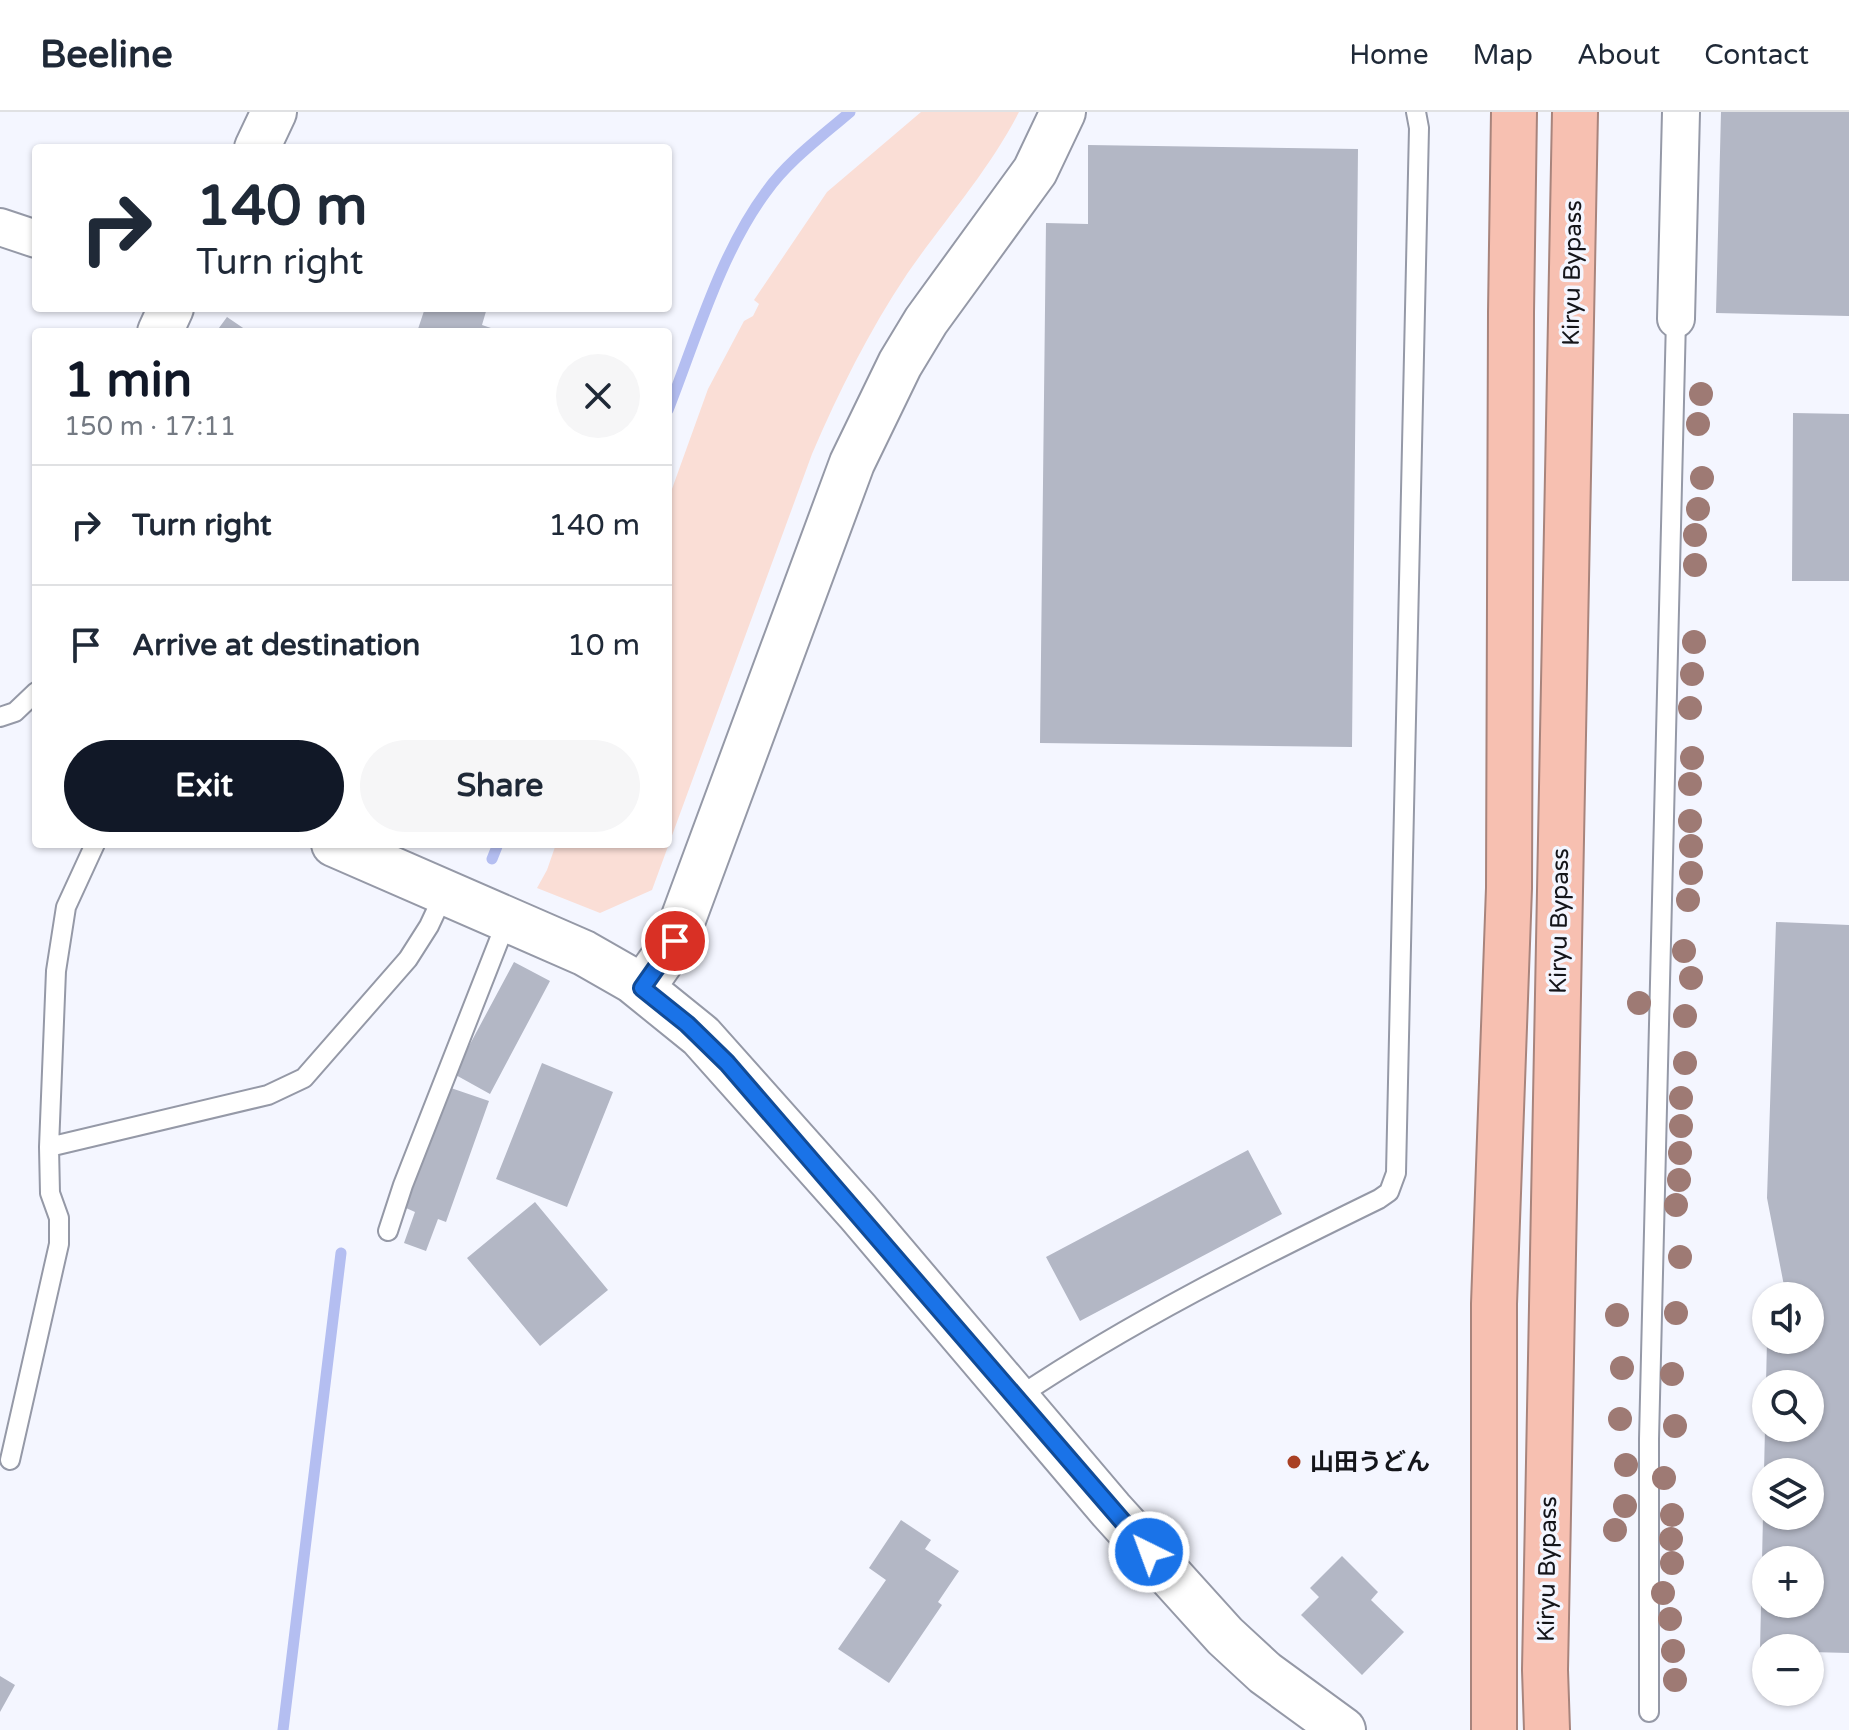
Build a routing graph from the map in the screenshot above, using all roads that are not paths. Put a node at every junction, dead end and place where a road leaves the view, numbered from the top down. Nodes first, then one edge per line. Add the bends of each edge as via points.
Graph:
1 (274, 112) edge
2 (1063, 112) edge
3 (1416, 112) edge
4 (1514, 112) edge
5 (1575, 112) edge
6 (1681, 112) edge
7 (259, 144) edge
8 (0, 227) edge
9 (32, 238) edge
10 (1676, 319) joint
11 (32, 696) edge
12 (0, 717) edge
13 (93, 848) edge
14 (343, 848) edge
15 (444, 894) junction
16 (507, 920) junction
17 (642, 988) junction
18 (49, 1147) junction
19 (388, 1231) dead end
20 (1015, 1399) junction
21 (10, 1460) dead end
22 (1649, 1712) dead end
23 (1343, 1730) edge
24 (1494, 1730) edge
25 (1547, 1730) edge

1 - 7 street
2 - 17 street via 1035,171 913,342 852,463 675,941
3 - 20 lane via 1396,1173 1389,1192 1379,1199 1205,1284
4 - 24 highway, Kiryu Bypass via 1509,888 1494,1304
5 - 25 highway, Kiryu Bypass
6 - 10 street
8 - 9 street
10 - 22 lane via 1649,1439
11 - 12 lane via 15,712
13 - 18 lane via 66,907 56,971
14 - 15 street
15 - 16 street
15 - 18 lane via 408,959 304,1078 268,1095
16 - 17 street via 584,953
16 - 19 lane
17 - 20 street via 727,1063
18 - 21 lane via 59,1244
20 - 23 street via 1225,1636 1265,1673

